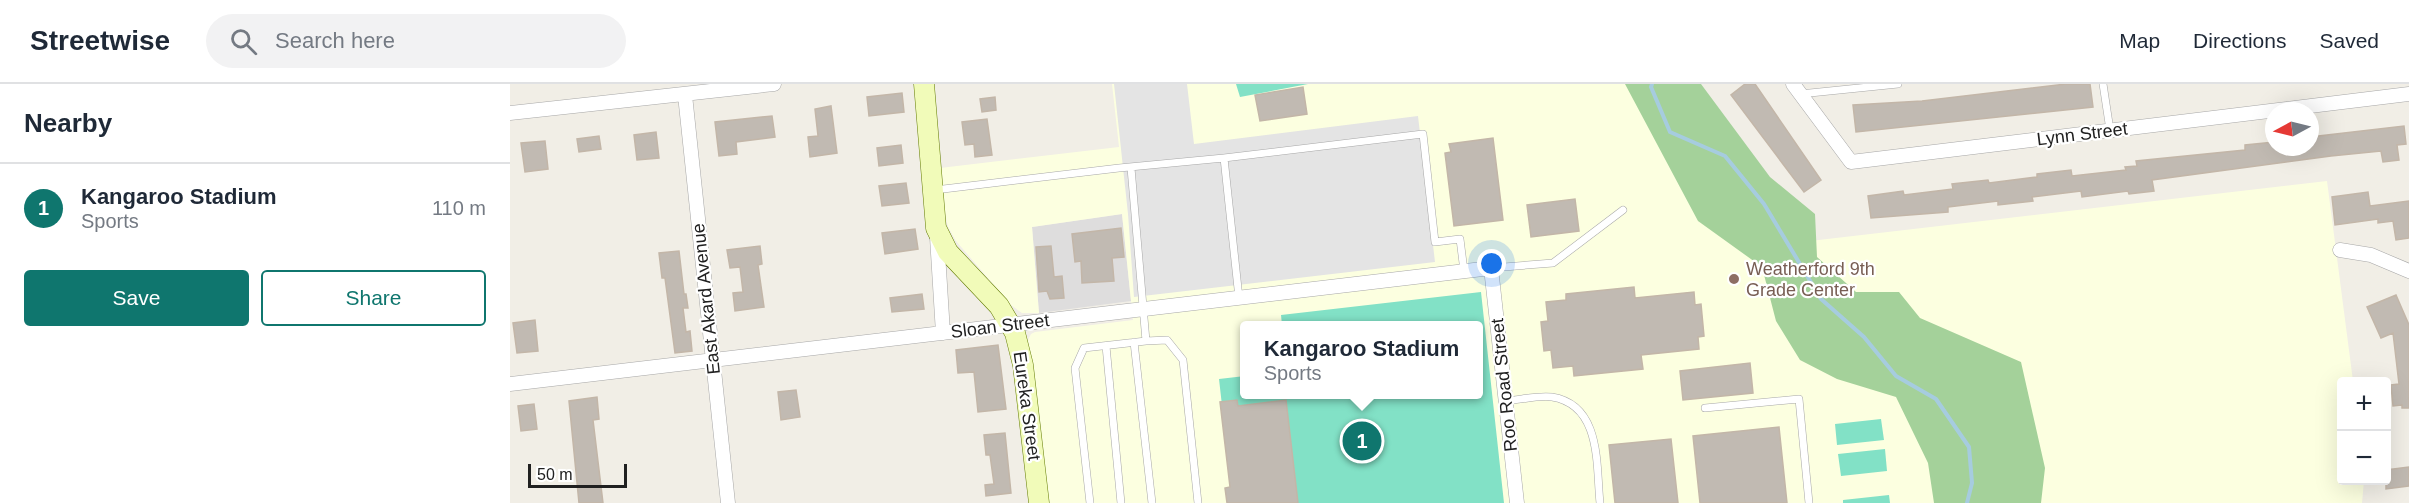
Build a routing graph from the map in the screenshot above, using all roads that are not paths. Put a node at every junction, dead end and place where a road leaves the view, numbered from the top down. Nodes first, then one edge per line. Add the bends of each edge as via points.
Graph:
1 (774, 84) edge
2 (924, 84) edge
3 (1898, 84) edge
4 (2103, 84) edge
5 (1796, 89) edge
6 (662, 91) edge
7 (2409, 94) edge
8 (685, 95) junction
9 (510, 113) edge
10 (2110, 130) junction
11 (1224, 158) junction
12 (1131, 168) junction
13 (932, 190) junction
14 (1623, 210) dead end
15 (936, 228) junction
16 (2340, 250) dead end
17 (1491, 268) junction
18 (1464, 271) junction
19 (2409, 272) edge
20 (1239, 298) junction
21 (1143, 309) junction
22 (1010, 325) junction
23 (943, 333) junction
24 (1146, 341) junction
25 (1134, 342) junction
26 (1106, 346) junction
27 (712, 360) junction
28 (510, 384) edge
29 (1505, 401) junction
30 (1706, 408) dead end
31 (728, 503) edge
32 (1039, 503) edge
33 (1090, 503) edge
34 (1121, 503) edge
35 (1152, 503) edge
36 (1198, 503) edge
37 (1517, 503) edge
38 (1600, 503) edge
39 (1809, 503) edge

1 - 8 street
2 - 13 street, Eureka Street
3 - 5 lane
4 - 10 lane
5 - 10 street, Lynn Street via 1851,162
6 - 8 street
6 - 9 street
7 - 10 street, Lynn Street
8 - 27 street, East Akard Avenue
11 - 12 lane
11 - 18 lane via 1423,134 1435,242 1460,239
11 - 20 lane
12 - 13 lane
12 - 21 lane
13 - 15 street, Eureka Street
14 - 17 lane via 1553,263
15 - 22 street, Eureka Street via 948,252 999,306
15 - 23 street, Eureka Street
16 - 19 street via 2371,255
17 - 18 street, Sloan Street
17 - 29 street, Roo Road Street
18 - 20 street, Sloan Street
20 - 21 street, Sloan Street
21 - 22 street, Sloan Street
21 - 24 lane
22 - 23 street, Sloan Street
22 - 32 street, Eureka Street via 1023,365
23 - 27 street, Sloan Street
24 - 25 lane
24 - 36 lane via 1167,340 1183,360
25 - 26 lane
25 - 35 lane
26 - 33 lane via 1083,348 1075,368
26 - 34 lane
27 - 28 street, Sloan Street
27 - 31 street, East Akard Avenue
29 - 37 street, Roo Road Street
29 - 38 lane via 1550,397 1564,400 1586,418 1592,431
30 - 39 lane via 1799,399

